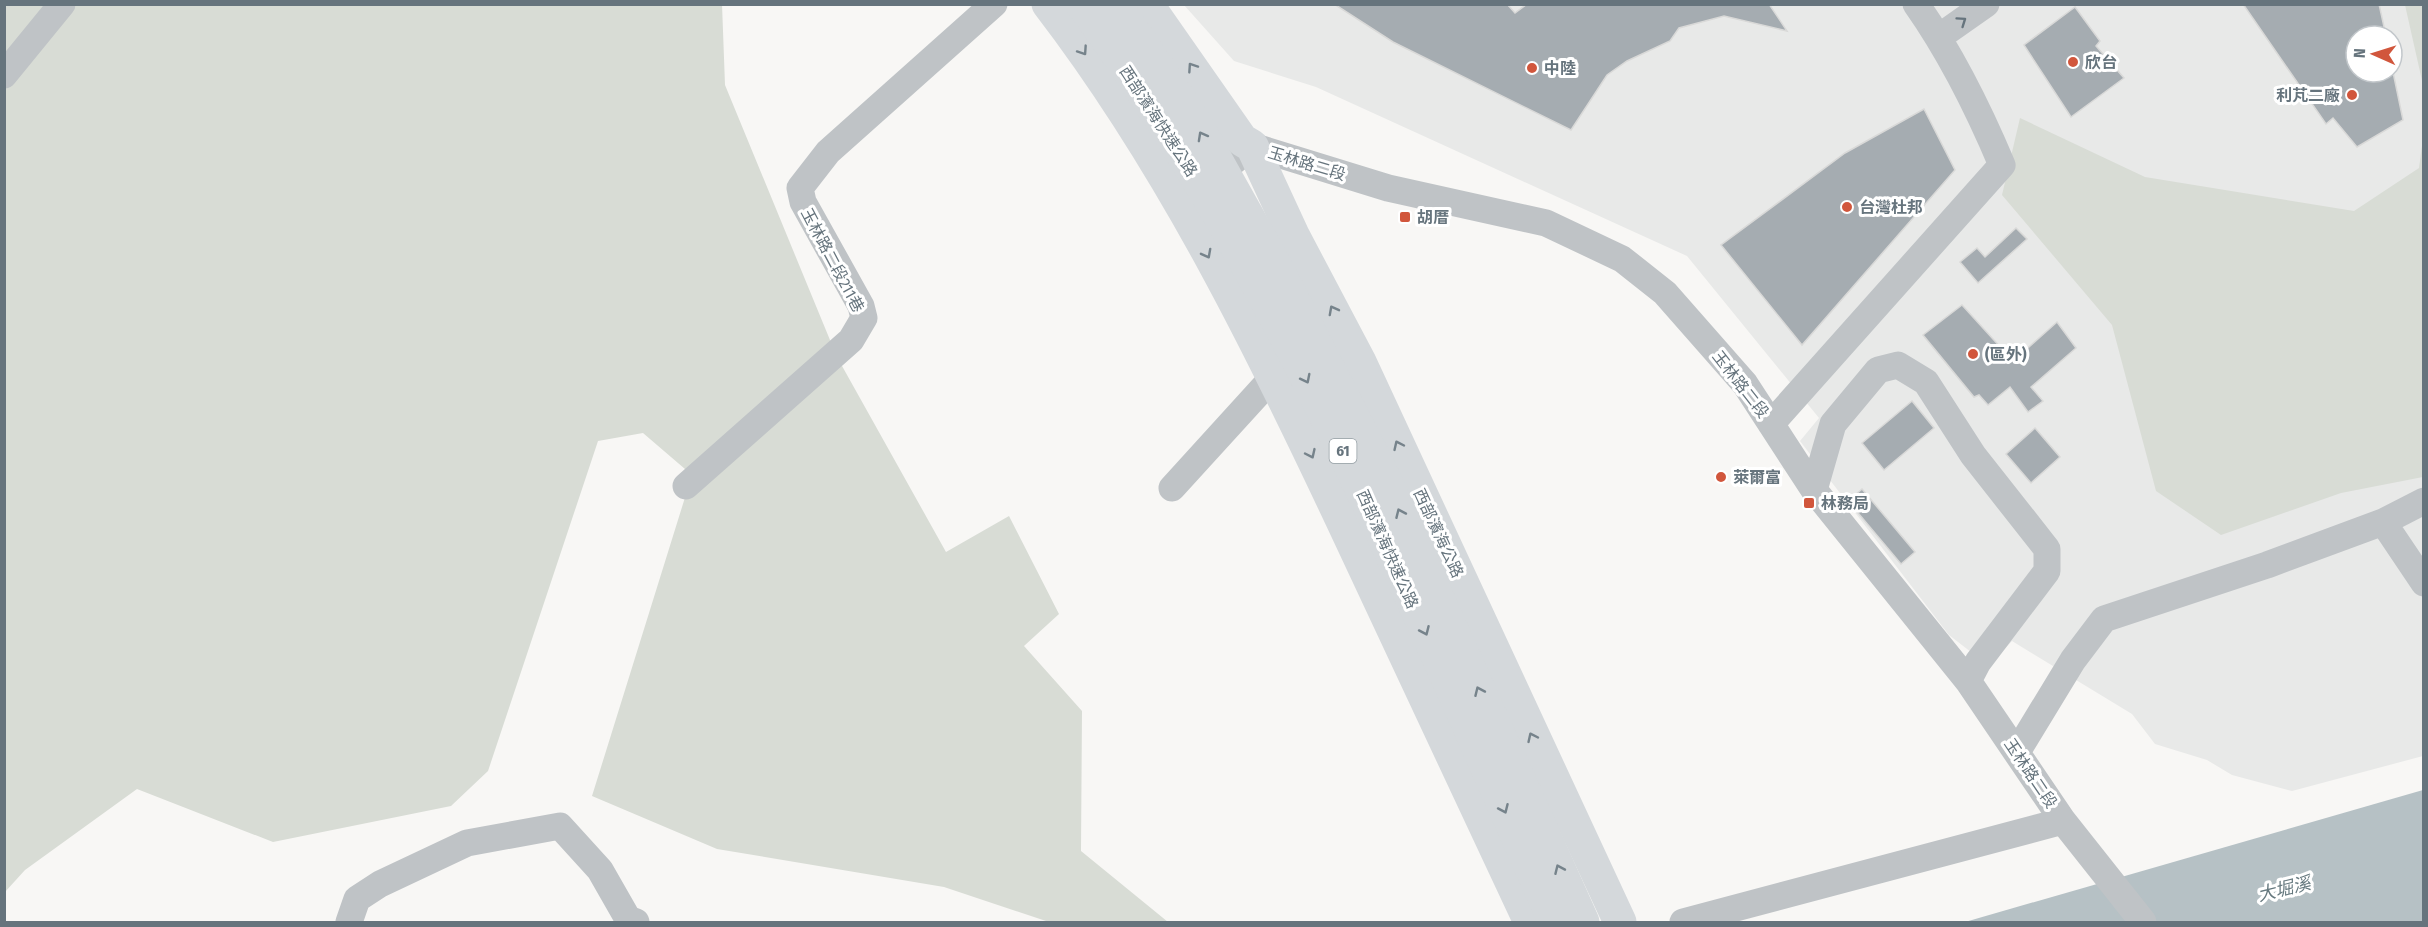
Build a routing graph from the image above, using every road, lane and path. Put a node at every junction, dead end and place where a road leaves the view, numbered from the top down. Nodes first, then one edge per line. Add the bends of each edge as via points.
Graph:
1 (62, 4) edge
2 (994, 4) edge
3 (1048, 4) edge
4 (1082, 4) edge
5 (1115, 4) edge
6 (1147, 4) edge
7 (1986, 4) edge
8 (1931, 16) edge
9 (4, 75) edge
10 (1252, 146) junction
11 (1214, 178) junction
12 (1179, 203) junction
13 (1272, 375) junction
14 (1771, 424) junction
15 (686, 486) dead end
16 (1172, 488) dead end
17 (1814, 490) junction
18 (2424, 501) edge
19 (2383, 522) junction
20 (2424, 583) edge
21 (1968, 681) junction
22 (2017, 752) junction
23 (2068, 828) junction
24 (349, 922) edge
25 (636, 922) edge
26 (1530, 922) edge
27 (1555, 922) edge
28 (1583, 922) edge
29 (1620, 922) edge
30 (1683, 922) edge
31 (2143, 922) edge

1 - 9 street
2 - 15 street, 玉林路二段211巷 via 828,152 801,188 803,202 864,318 851,340
3 -> 12 main road, 61 via 1082,48
4 -> 27 main road, 西部濱海快速公路 / 61 via 1171,134 1258,285 1337,438
28 -> 5 main road, 西部濱海快速公路 / 61 via 1381,471 1278,270 1195,122
10 -> 6 main road, 玉林路二段 via 1242,140
8 -> 7 street
8 - 14 street via 1976,103 2002,165
10 - 11 street, 玉林路二段
10 - 14 street, 玉林路二段 via 1388,188 1546,223 1622,259 1665,293 1744,384
29 -> 10 main road, 西部濱海公路 via 1360,362 1293,235
11 - 12 street, 玉林路二段
11 - 13 street via 1295,330
12 -> 13 main road, 61
13 - 16 street
13 -> 26 main road, 61
14 - 17 street, 玉林路二段
17 - 21 street, 玉林路二段
17 - 21 street via 1833,424 1878,370 1898,365 1926,382 1973,455 2047,549 2047,572 1978,662
18 - 19 street
19 - 20 street
19 - 22 street via 2104,620 2073,660
21 - 22 street, 玉林路二段
22 - 23 street, 玉林路二段
23 - 30 street
23 - 31 street, 玉林路二段
24 - 25 street via 357,899 467,843 560,826 600,870 628,919

